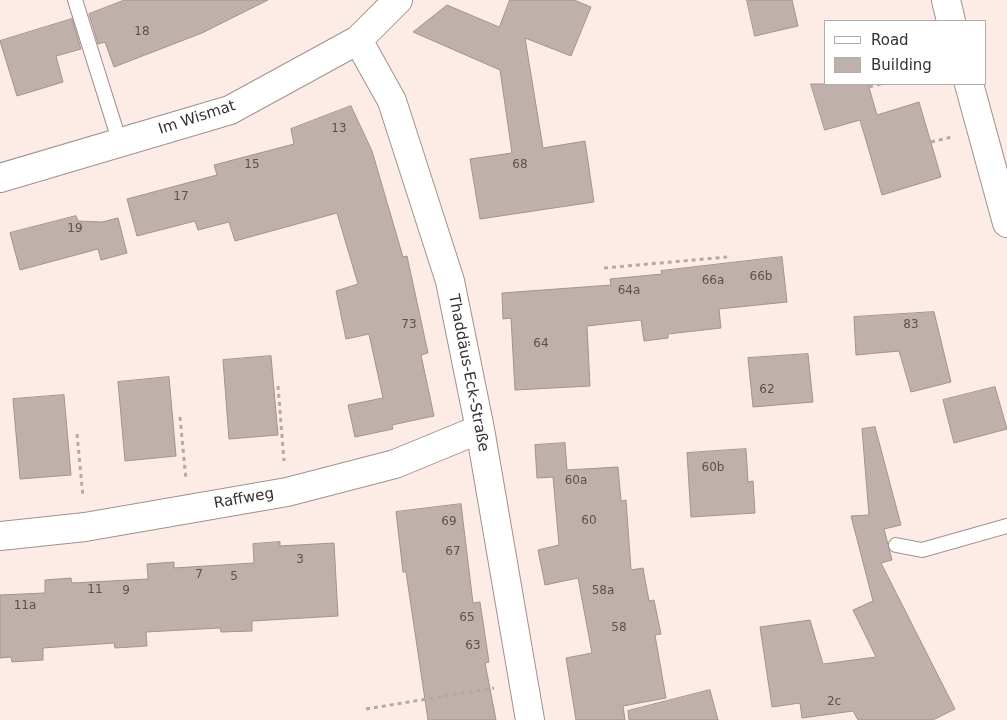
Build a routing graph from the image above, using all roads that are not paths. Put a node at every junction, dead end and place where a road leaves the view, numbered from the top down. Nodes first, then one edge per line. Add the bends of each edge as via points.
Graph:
1 (75, 0) edge
2 (398, 0) edge
3 (946, 0) edge
4 (951, 20) edge
5 (358, 40) junction
6 (969, 85) edge
7 (120, 143) junction
8 (0, 178) edge
9 (1007, 223) edge
10 (480, 429) junction
11 (1007, 526) edge
12 (0, 536) edge
13 (896, 545) dead end
14 (530, 720) edge

1 - 7 lane
2 - 5 street, Im Wismat
3 - 4 street
5 - 7 street, Im Wismat via 230,110
5 - 10 street, Thaddäus-Eck-Straße via 392,101 450,281
6 - 9 street
7 - 8 street, Im Wismat
10 - 12 street, Raffweg via 395,464 287,492 85,527
10 - 14 street, Thaddäus-Eck-Straße
11 - 13 lane via 922,550

